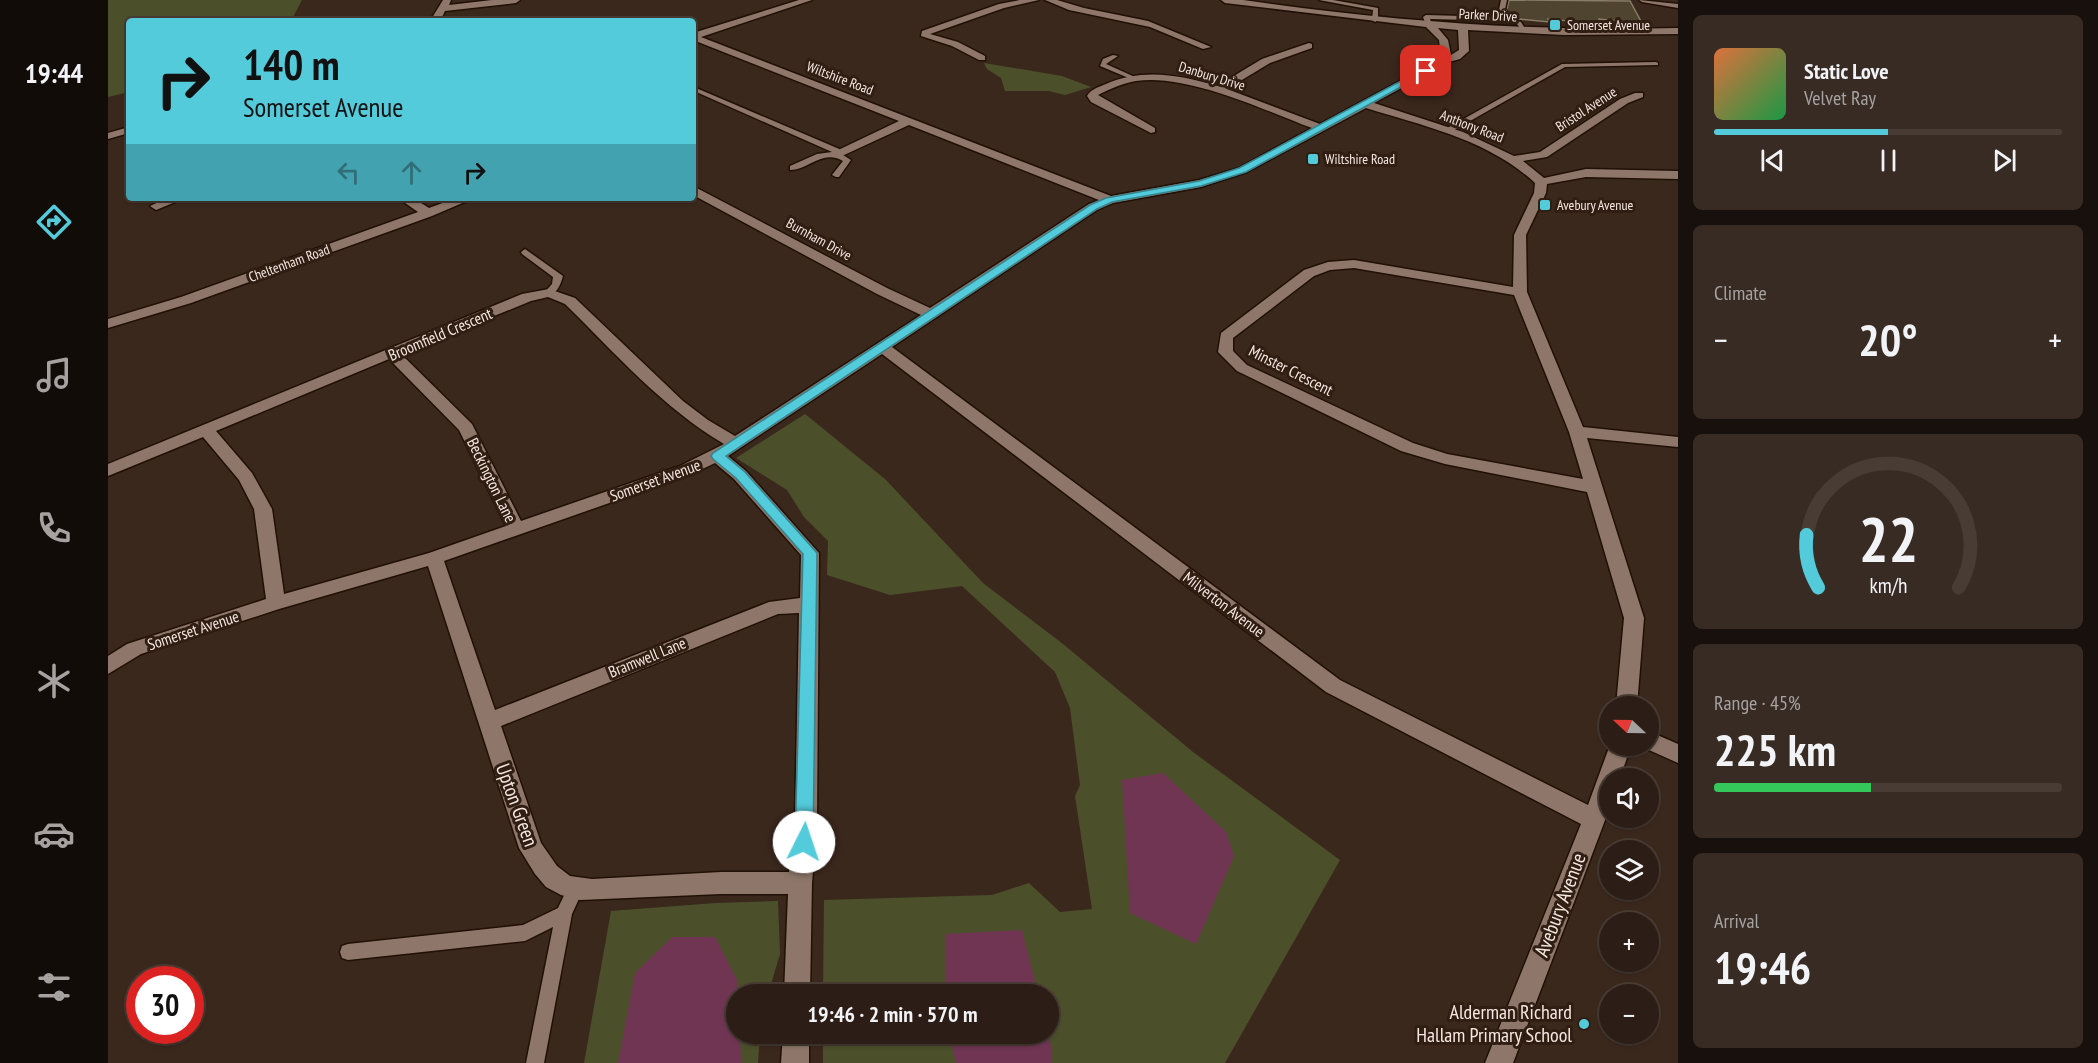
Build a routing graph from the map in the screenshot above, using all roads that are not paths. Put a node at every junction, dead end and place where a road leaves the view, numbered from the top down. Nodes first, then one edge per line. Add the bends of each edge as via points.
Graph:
1 (516, 0) edge
2 (808, 0) edge
3 (1035, 0) edge
4 (1049, 0) edge
5 (1225, 0) edge
6 (1322, 0) edge
7 (1382, 0) edge
8 (1504, 0) edge
9 (1642, 0) edge
10 (446, 4) edge
11 (1678, 6) edge
12 (1376, 9) junction
13 (437, 18) edge
14 (1505, 19) junction
15 (1375, 20) junction
16 (1429, 25) junction
17 (1463, 28) junction
18 (1525, 31) junction
19 (1678, 31) edge
20 (696, 36) edge
21 (1496, 36) dead end
22 (696, 38) edge
23 (1485, 41) dead end
24 (1309, 46) dead end
25 (1474, 46) dead end
26 (1206, 47) dead end
27 (1464, 51) junction
28 (1115, 56) dead end
29 (982, 58) dead end
30 (1446, 60) junction
31 (1656, 64) dead end
32 (1134, 78) junction
33 (696, 90) dead end
34 (1217, 91) junction
35 (1639, 95) dead end
36 (1365, 104) junction
37 (909, 121) junction
38 (1321, 128) junction
39 (1151, 129) dead end
40 (126, 131) edge
41 (1446, 131) junction
42 (108, 136) edge
43 (839, 154) junction
44 (1558, 157) junction
45 (1514, 159) junction
46 (793, 168) dead end
47 (1586, 172) junction
48 (836, 175) dead end
49 (1536, 175) junction
50 (1678, 175) edge
51 (696, 192) edge
52 (1110, 200) junction
53 (170, 201) edge
54 (409, 201) edge
55 (460, 201) edge
56 (156, 206) dead end
57 (428, 213) junction
58 (525, 252) dead end
59 (549, 292) junction
60 (1520, 292) junction
61 (931, 314) junction
62 (108, 324) edge
63 (881, 347) junction
64 (392, 354) junction
65 (206, 430) junction
66 (1577, 432) junction
67 (1678, 442) edge
68 (735, 443) junction
69 (717, 456) junction
70 (108, 470) edge
71 (1593, 487) junction
72 (516, 529) junction
73 (434, 558) junction
74 (276, 603) junction
75 (809, 605) junction
76 (108, 666) edge
77 (1628, 696) edge
78 (488, 722) junction
79 (1659, 745) edge
80 (1678, 754) edge
81 (1616, 756) edge
82 (1594, 819) junction
83 (800, 883) junction
84 (574, 890) junction
85 (564, 913) junction
86 (348, 952) dead end
87 (797, 984) edge
88 (796, 1044) edge
89 (535, 1063) edge
90 (795, 1063) edge
91 (1499, 1063) edge

1 - 10 street
2 - 20 street
3 - 29 street via 1002,6 925,33
4 - 26 street via 1146,23
5 - 15 street, Parker Drive
6 - 12 lane
7 - 12 lane
8 - 14 lane
9 - 11 lane
10 - 13 street
12 - 15 lane
14 - 16 lane via 1426,17
14 - 18 lane via 1518,23
15 - 16 street, Parker Drive
16 - 17 street, Parker Drive
16 - 30 street via 1445,41
17 - 18 street, Parker Drive
17 - 27 street
18 - 19 street, Parker Drive
21 - 23 street
22 - 37 street, Wiltshire Road
24 - 34 street via 1266,61
25 - 27 street, Somerset Avenue
27 - 30 street, Somerset Avenue
28 - 32 lane via 1102,65
30 - 36 street, Somerset Avenue
31 - 41 lane via 1564,65
32 - 34 street, Danbury Drive via 1172,79
32 - 39 street, Danbury Drive via 1092,96
33 - 43 lane
34 - 38 street, Danbury Drive
35 - 44 street, Bristol Avenue via 1624,101
36 - 38 street, Somerset Avenue
36 - 41 street, Anthony Road
37 - 43 street
37 - 52 street, Wiltshire Road
38 - 52 street, Somerset Avenue via 1224,177
40 - 42 street
41 - 45 street, Anthony Road
43 - 46 lane via 825,154
43 - 48 lane via 847,160
44 - 45 street, Bristol Avenue
44 - 47 street
45 - 49 street, Anthony Road
47 - 49 street
47 - 50 street
49 - 60 street via 1540,193 1520,235
51 - 61 street, Burnham Drive
52 - 61 street, Somerset Avenue
53 - 56 street
54 - 57 street
55 - 57 street, Cheltenham Road
57 - 62 street, Cheltenham Road
58 - 59 lane via 558,276
59 - 64 street, Broomfield Crescent via 527,297
59 - 68 street via 570,301 677,404
60 - 66 street
60 - 71 street, Minster Crescent via 1354,264 1328,266 1309,273 1226,336 1225,352 1242,368 1407,447 1445,459
61 - 63 street, Somerset Avenue
63 - 68 street, Somerset Avenue
63 - 82 street, Milverton Avenue via 1333,686
64 - 65 street, Broomfield Crescent
64 - 72 street, Beckington Lane via 466,428
65 - 70 street, Broomfield Crescent
65 - 74 street via 246,477 263,509
66 - 67 street
66 - 71 street
68 - 69 street, Somerset Avenue
69 - 72 street, Somerset Avenue
69 - 75 street via 740,475 810,553
71 - 77 street via 1634,618
72 - 73 street, Somerset Avenue
73 - 74 street, Somerset Avenue
73 - 78 street, Upton Green
74 - 76 street, Somerset Avenue via 134,649
75 - 78 street, Bramwell Lane via 776,607
75 - 83 street via 806,822
78 - 84 street, Upton Green via 531,848 551,878
79 - 80 street
81 - 82 street, Avebury Avenue
82 - 91 street, Avebury Avenue
83 - 84 street
83 - 87 street
84 - 85 lane
85 - 86 lane via 525,933
85 - 89 lane
88 - 90 street

